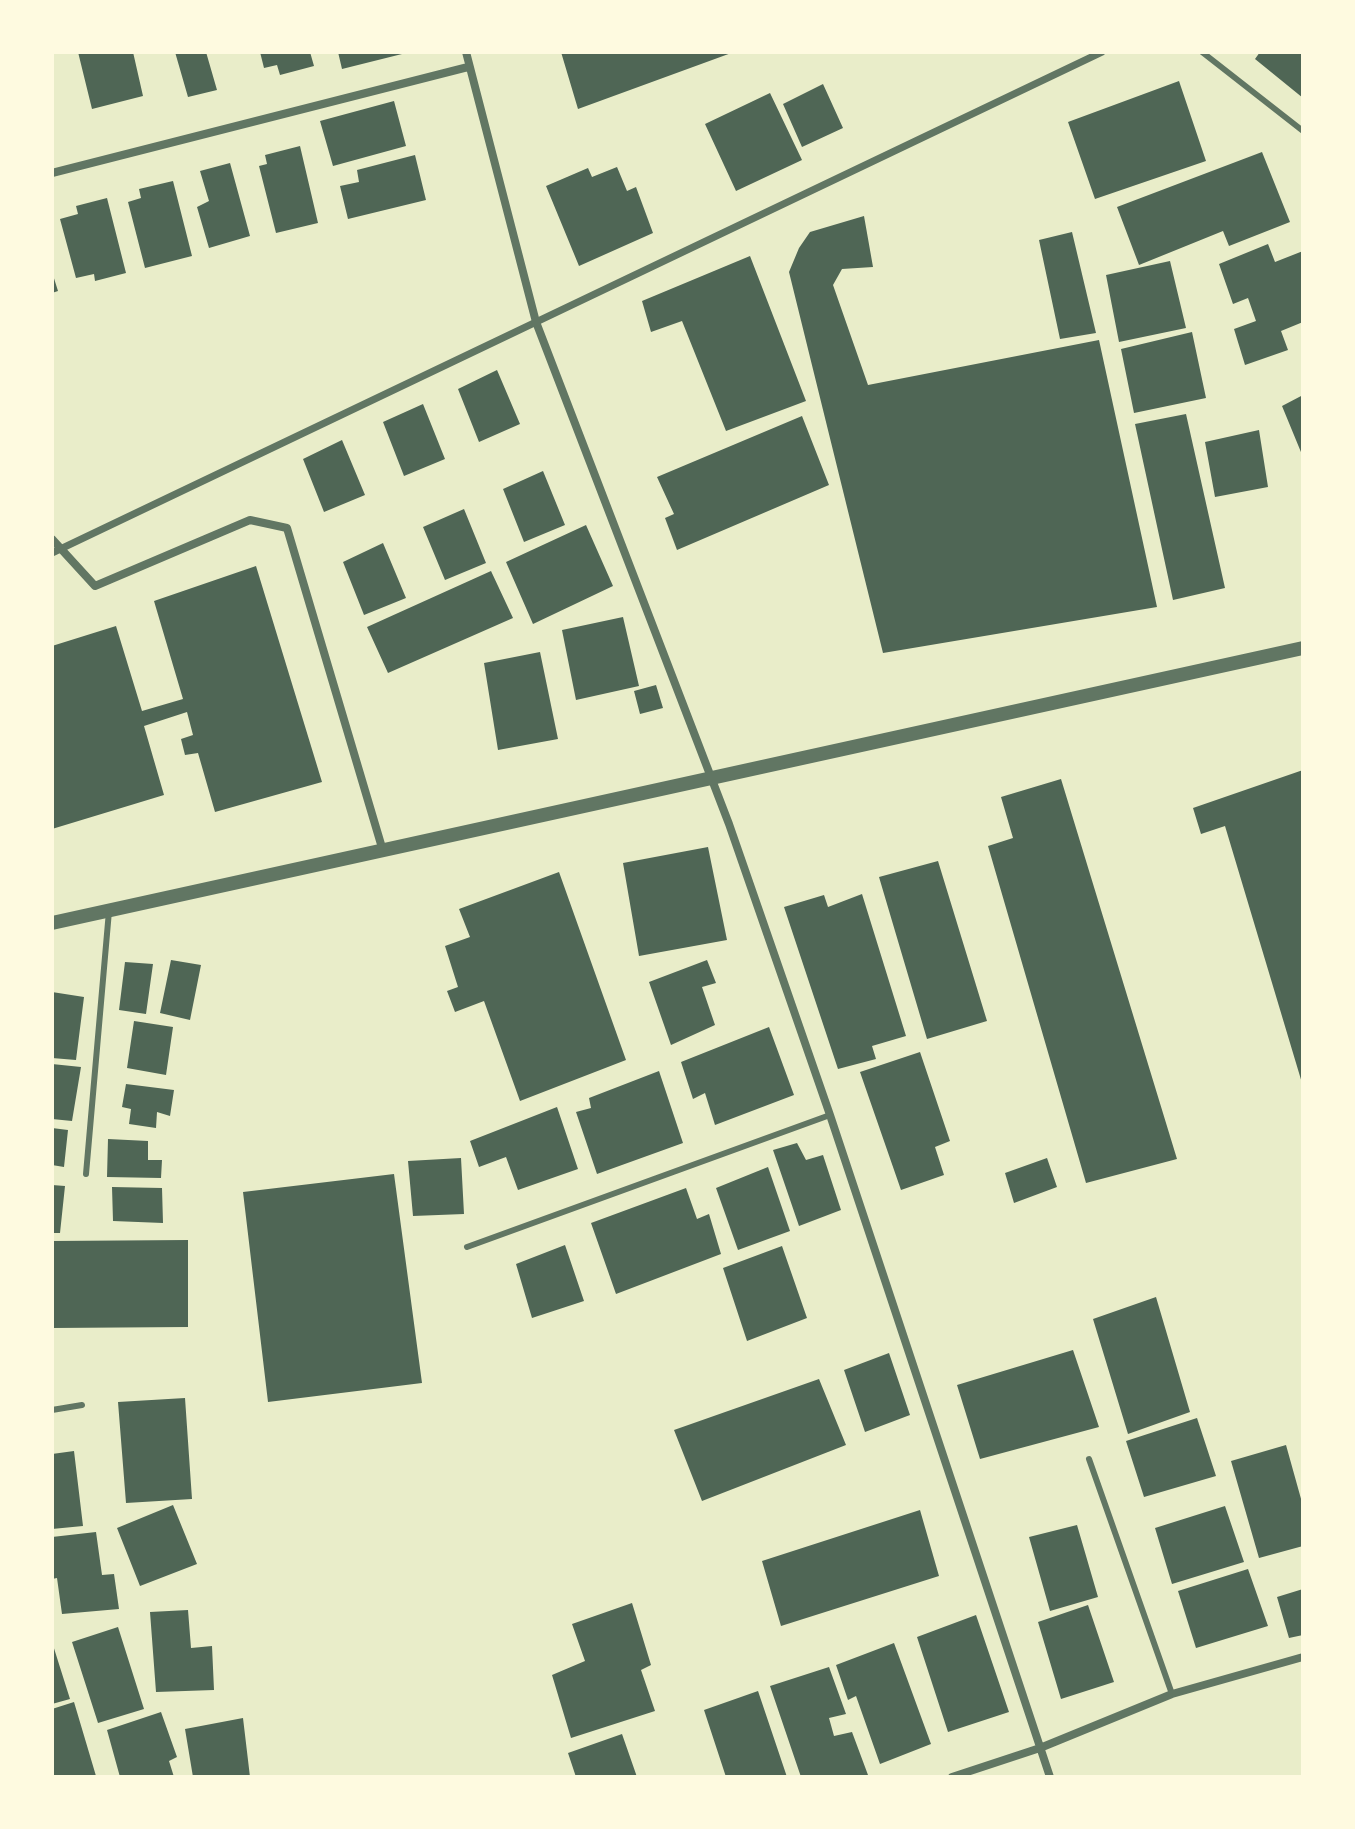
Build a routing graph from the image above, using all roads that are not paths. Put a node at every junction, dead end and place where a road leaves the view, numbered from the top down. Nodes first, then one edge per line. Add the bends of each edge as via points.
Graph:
1 (466, 52) edge
2 (1102, 52) edge
3 (1202, 52) edge
4 (468, 67) junction
5 (1303, 131) edge
6 (52, 173) edge
7 (536, 322) junction
8 (52, 539) edge
9 (62, 548) junction
10 (52, 553) edge
11 (1303, 648) edge
12 (713, 779) junction
13 (383, 851) junction
14 (109, 911) junction
15 (52, 923) edge
16 (830, 1115) junction
17 (86, 1174) dead end
18 (467, 1247) dead end
19 (82, 1405) dead end
20 (52, 1410) edge
21 (1089, 1459) dead end
22 (1303, 1657) edge
23 (1172, 1694) junction
24 (1040, 1748) junction
25 (952, 1777) edge
26 (1050, 1777) edge

1 - 4 street
2 - 7 street
3 - 5 lane
4 - 6 street
4 - 7 street
7 - 9 street
7 - 12 street
8 - 9 street
9 - 10 street
9 - 13 street via 95,586 250,520 287,528
11 - 12 street
12 - 13 street
12 - 16 street
13 - 14 street
14 - 15 street
14 - 17 lane
16 - 18 lane
16 - 24 street
19 - 20 lane
21 - 23 lane
22 - 23 street
23 - 24 street
24 - 25 street
24 - 26 street

